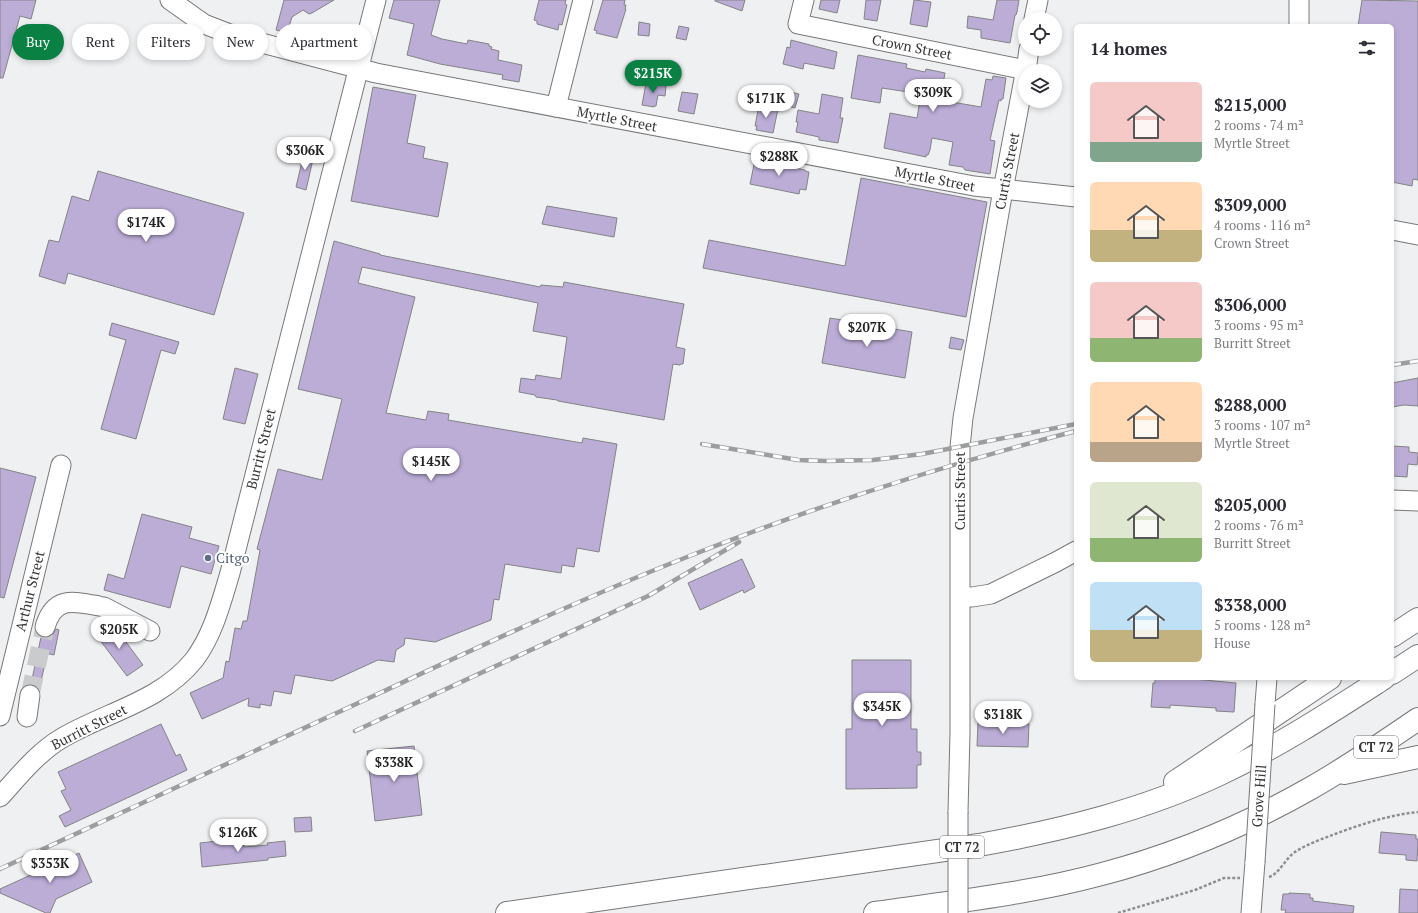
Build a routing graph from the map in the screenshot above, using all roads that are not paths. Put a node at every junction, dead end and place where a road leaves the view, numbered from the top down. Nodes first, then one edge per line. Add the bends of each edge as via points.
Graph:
1 (170, 0) edge
2 (376, 0) edge
3 (584, 0) edge
4 (804, 0) edge
5 (1038, 0) edge
6 (1299, 0) edge
7 (1035, 12) edge
8 (1299, 24) edge
9 (358, 69) junction
10 (1018, 71) edge
11 (556, 107) junction
12 (1018, 108) edge
13 (1003, 190) junction
14 (1074, 197) edge
15 (1394, 230) edge
16 (1418, 235) edge
17 (61, 465) dead end
18 (1394, 500) edge
19 (1418, 501) edge
20 (1074, 551) edge
21 (960, 598) junction
22 (1418, 619) edge
23 (45, 627) tunnel mouth
24 (150, 631) dead end
25 (1394, 635) edge
26 (1418, 656) edge
27 (1394, 672) edge
28 (1267, 680) edge
29 (1327, 680) edge
30 (1381, 680) edge
31 (30, 695) tunnel mouth
32 (0, 716) edge
33 (27, 717) dead end
34 (1418, 719) edge
35 (1418, 756) edge
36 (1333, 775) junction
37 (0, 797) edge
38 (1131, 809) junction
39 (507, 913) edge
40 (875, 913) edge
41 (958, 913) edge
42 (1251, 913) edge

1 - 9 street, Myrtle Street via 204,24 235,36
2 - 9 street, Burritt Street
3 - 11 street
4 - 10 street, Crown Street via 798,24
5 - 7 street
6 - 8 street
9 - 11 street, Myrtle Street
9 - 37 street, Burritt Street via 230,573 206,641 189,665 168,685 54,743 36,758
11 - 13 street, Myrtle Street
12 - 13 street, Curtis Street
13 - 14 street, Myrtle Street
13 - 21 street, Curtis Street via 962,425
15 - 16 street
17 - 32 street, Arthur Street
18 - 19 street
20 - 21 street via 991,594
21 - 41 street, Curtis Street, bridge
22 - 25 highway
23 - 24 street via 56,606 68,602 101,607
26 - 27 highway
28 - 42 street, Grove Hill, bridge
29 - 38 highway via 1185,776
30 - 38 highway, CT 72 via 1260,754 1194,785
31 - 33 street
34 - 36 highway, CT 72
35 - 36 highway
36 - 40 highway, CT 72 via 1274,808 1236,825 1168,853 1117,870 1039,888
38 - 39 highway, CT 72 via 1061,829 978,845

